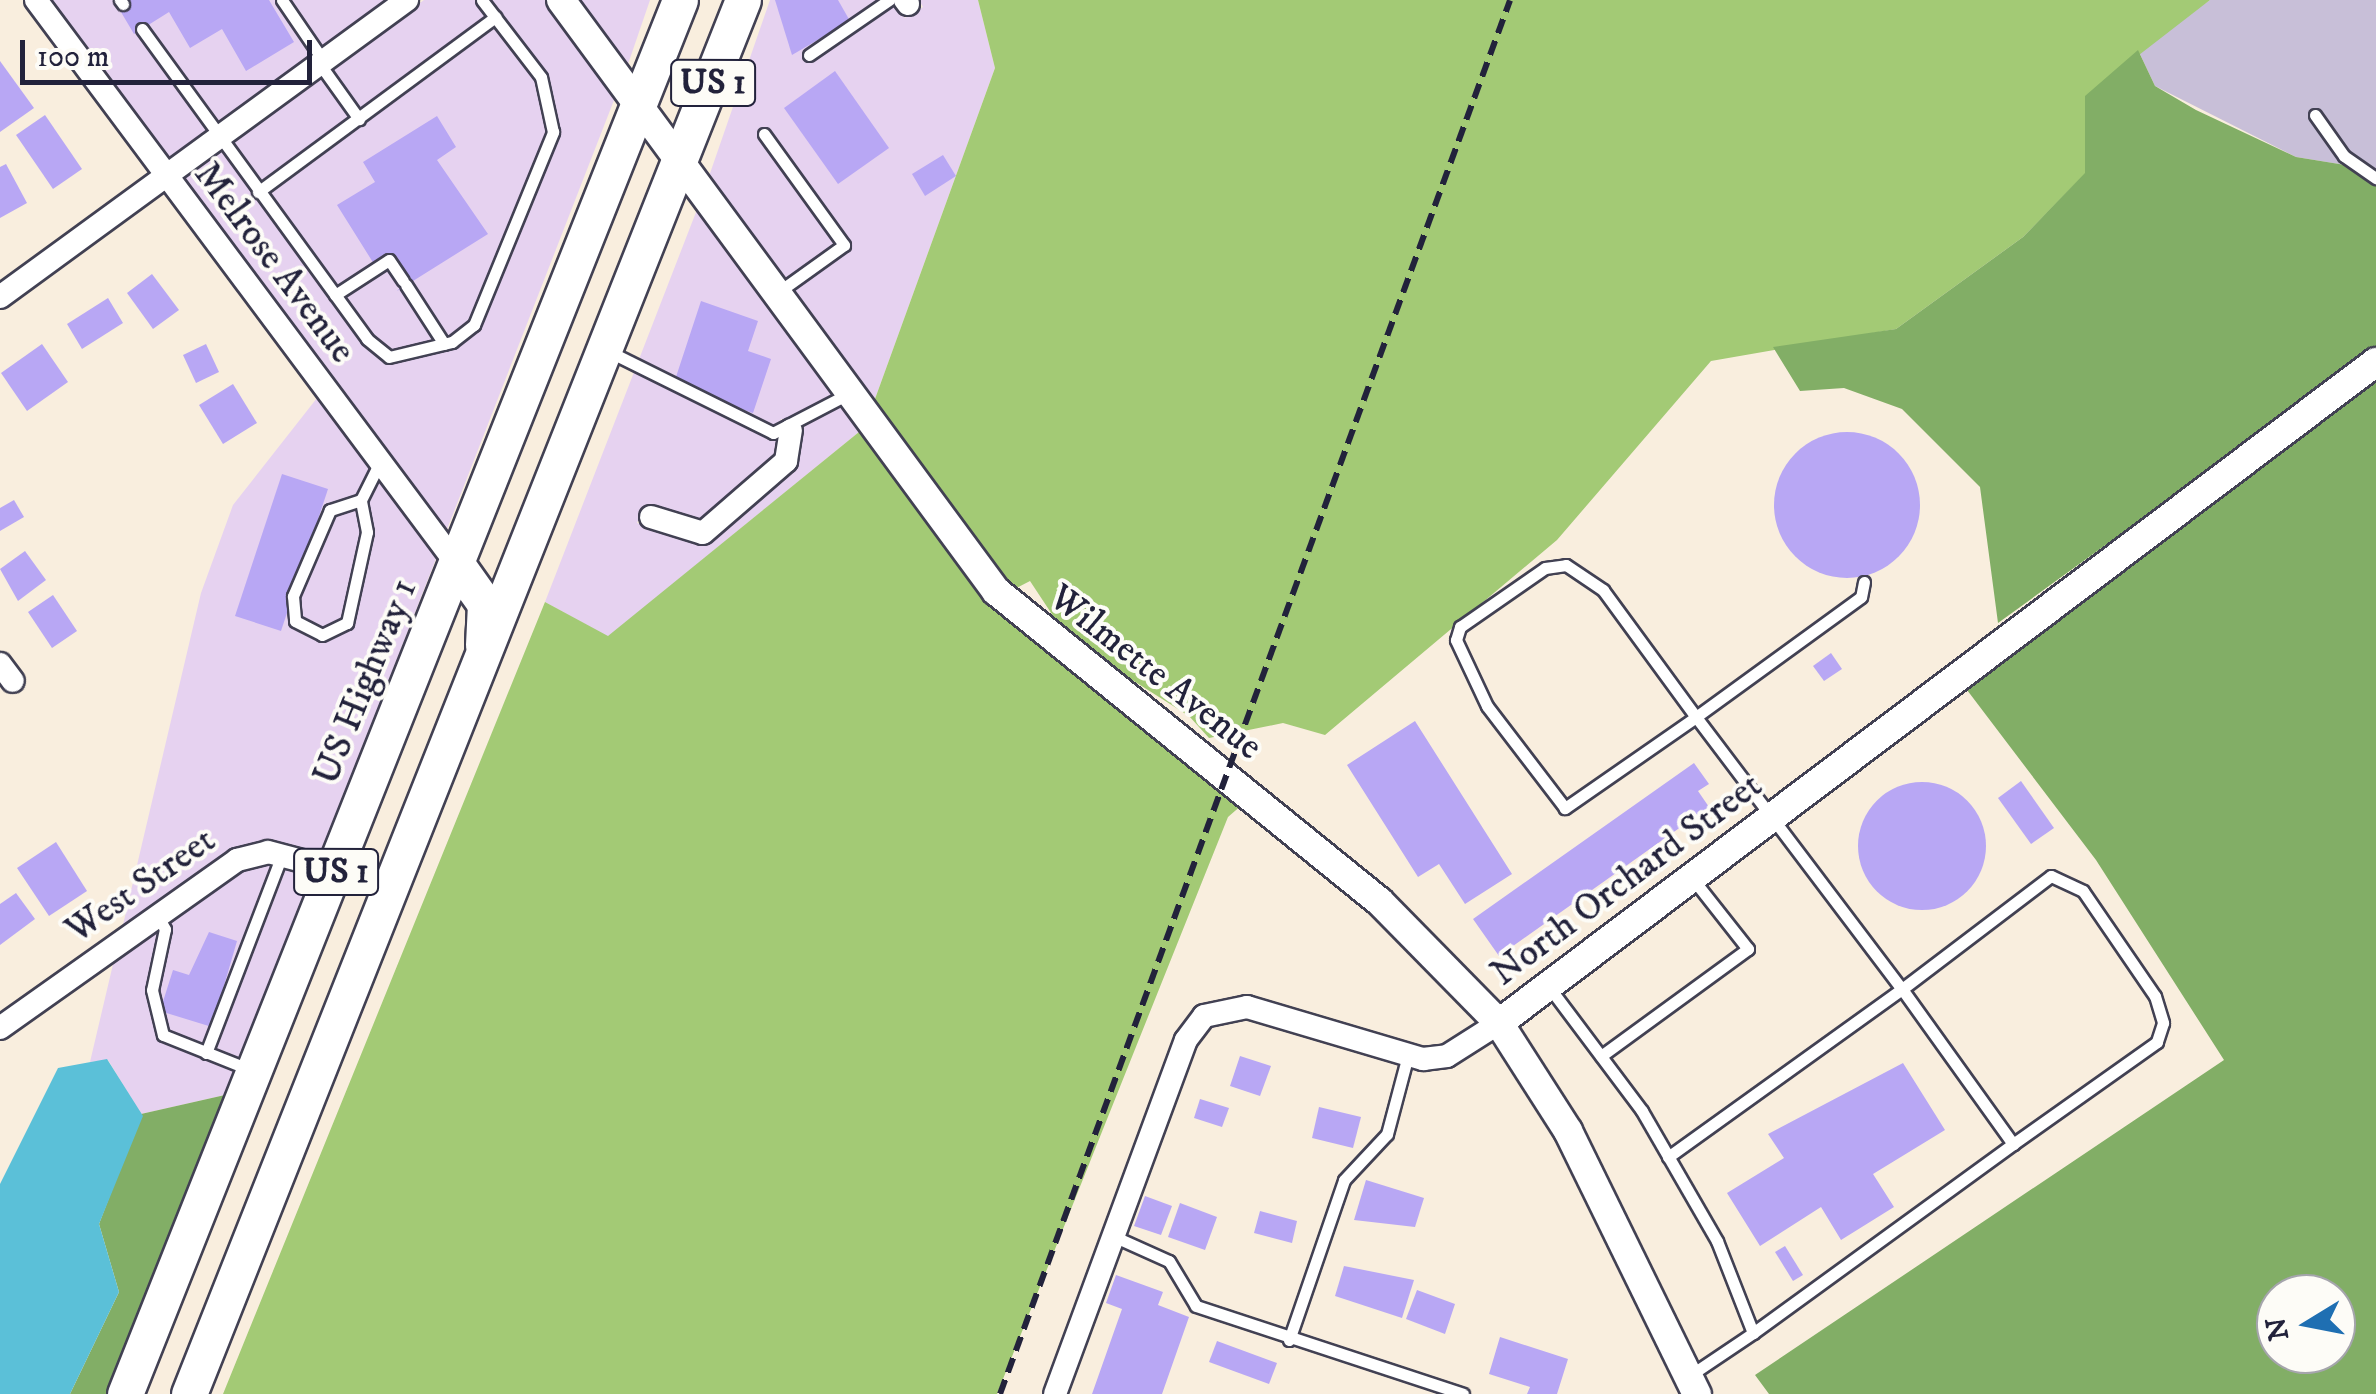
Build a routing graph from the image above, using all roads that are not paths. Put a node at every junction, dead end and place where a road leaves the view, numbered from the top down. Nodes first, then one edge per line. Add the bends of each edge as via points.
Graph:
1 (36, 0) edge
2 (282, 0) edge
3 (407, 0) edge
4 (482, 0) edge
5 (561, 0) edge
6 (680, 0) edge
7 (744, 0) edge
8 (901, 1) edge
9 (495, 17) junction
10 (142, 29) dead end
11 (808, 55) dead end
12 (321, 61) junction
13 (640, 109) junction
14 (2315, 115) dead end
15 (359, 119) junction
16 (764, 134) dead end
17 (217, 136) junction
18 (682, 166) junction
19 (163, 174) junction
20 (2376, 178) edge
21 (258, 192) junction
22 (335, 295) junction
23 (774, 295) junction
24 (0, 297) edge
25 (448, 343) junction
26 (608, 350) junction
27 (2376, 362) edge
28 (846, 396) junction
29 (791, 430) junction
30 (380, 462) junction
31 (361, 500) junction
32 (652, 518) dead end
33 (458, 566) junction
34 (1864, 582) dead end
35 (482, 664) junction
36 (1696, 717) junction
37 (1773, 817) junction
38 (282, 854) junction
39 (336, 870) junction
40 (1693, 878) junction
41 (158, 916) junction
42 (1549, 986) junction
43 (1902, 989) junction
44 (1499, 1023) junction
45 (0, 1028) edge
46 (206, 1052) junction
47 (1408, 1055) junction
48 (1601, 1056) junction
49 (255, 1072) junction
50 (2013, 1144) junction
51 (1668, 1157) junction
52 (1113, 1236) junction
53 (1753, 1333) junction
54 (1289, 1340) junction
55 (1693, 1385) edge
56 (125, 1394) edge
57 (189, 1394) edge
58 (1054, 1394) edge
59 (1463, 1394) edge

1 - 19 street, Melrose Avenue
2 - 12 lane
3 - 12 street
4 - 9 lane
5 - 13 street, Wilmette Avenue
6 - 13 main road, US Highway 1 / US 1
7 - 18 main road, US 1
8 - 11 lane
9 - 15 lane
9 - 25 lane via 540,77 553,132 474,325
10 - 17 lane
12 - 15 lane
12 - 17 street
13 - 18 street, Wilmette Avenue
13 - 33 main road, US Highway 1 / US 1
14 - 20 lane via 2344,156
15 - 21 lane
16 - 23 lane via 844,246
17 - 19 street
17 - 21 lane
18 - 23 street, Wilmette Avenue
18 - 26 main road, US 1
19 - 24 street
19 - 30 street, Melrose Avenue
21 - 22 lane
22 - 25 lane via 390,356
22 - 25 lane via 389,260
23 - 28 street, Wilmette Avenue
26 - 29 lane via 739,421
26 - 35 main road, US 1
27 - 37 street, North Orchard Street
28 - 29 lane
28 - 44 street, Wilmette Avenue via 1019,614 1380,902
29 - 32 street via 786,462 703,533
30 - 31 lane
30 - 33 street, Melrose Avenue
31 - 31 lane via 367,532 347,623 322,634 294,622 293,596 330,510
33 - 35 main road via 485,604
33 - 39 main road, US Highway 1 / US 1
34 - 36 lane via 1862,596
35 - 57 main road, US 1
36 - 36 lane via 1585,571 1546,568 1460,627 1456,655 1468,676 1566,808
36 - 37 lane
37 - 40 street, North Orchard Street
37 - 43 lane
38 - 39 street, West Street
38 - 41 street, West Street via 237,860
38 - 46 lane
39 - 49 main road, US Highway 1 / US 1
40 - 42 street, North Orchard Street
40 - 48 lane via 1748,949
41 - 45 street, West Street
41 - 46 lane via 165,929 154,1014 162,1035
42 - 44 street, North Orchard Street
42 - 48 lane
43 - 50 lane
43 - 50 lane via 2051,876 2083,891 2163,1023 2157,1042
43 - 51 lane
44 - 47 street, North Orchard Street via 1447,1056
44 - 55 street, Wilmette Avenue via 1568,1130
46 - 49 lane
47 - 52 street, North Orchard Street via 1247,1007 1204,1016 1186,1040
47 - 54 lane via 1387,1134 1344,1180
48 - 51 lane
49 - 56 main road, US Highway 1 / US 1
50 - 53 lane
51 - 53 lane via 1717,1241
52 - 54 lane via 1169,1261 1196,1306
52 - 58 street, North Orchard Street
53 - 55 lane
54 - 59 lane

